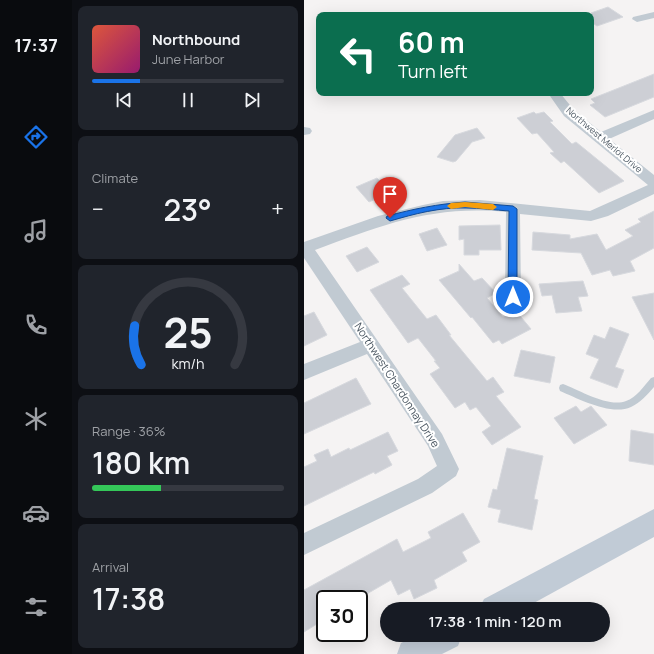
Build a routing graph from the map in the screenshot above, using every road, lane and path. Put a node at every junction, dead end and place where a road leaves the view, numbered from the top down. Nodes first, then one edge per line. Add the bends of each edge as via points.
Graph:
1 (654, 15) edge
2 (637, 19) dead end
3 (556, 96) dead end
4 (654, 114) edge
5 (600, 138) junction
6 (654, 182) edge
7 (654, 188) edge
8 (513, 209) junction
9 (304, 248) edge
10 (513, 297) dead end
11 (371, 345) junction
12 (304, 372) edge
13 (654, 381) edge
14 (563, 388) dead end
15 (654, 522) edge
16 (304, 544) edge
17 (507, 602) edge
18 (436, 642) edge
19 (418, 653) edge

1 - 2 street
3 - 5 street, Northwest Merlot Drive via 569,113
4 - 5 street
5 - 6 street, Northwest Merlot Drive
7 - 8 street via 591,216
8 - 9 street via 465,205 416,211
8 - 10 street
9 - 11 street, Northwest Chardonnay Drive
11 - 12 street
11 - 16 street, Northwest Chardonnay Drive via 435,440 449,469 425,486
13 - 14 lane via 639,398 623,406 601,403
15 - 17 main road
18 - 19 main road

